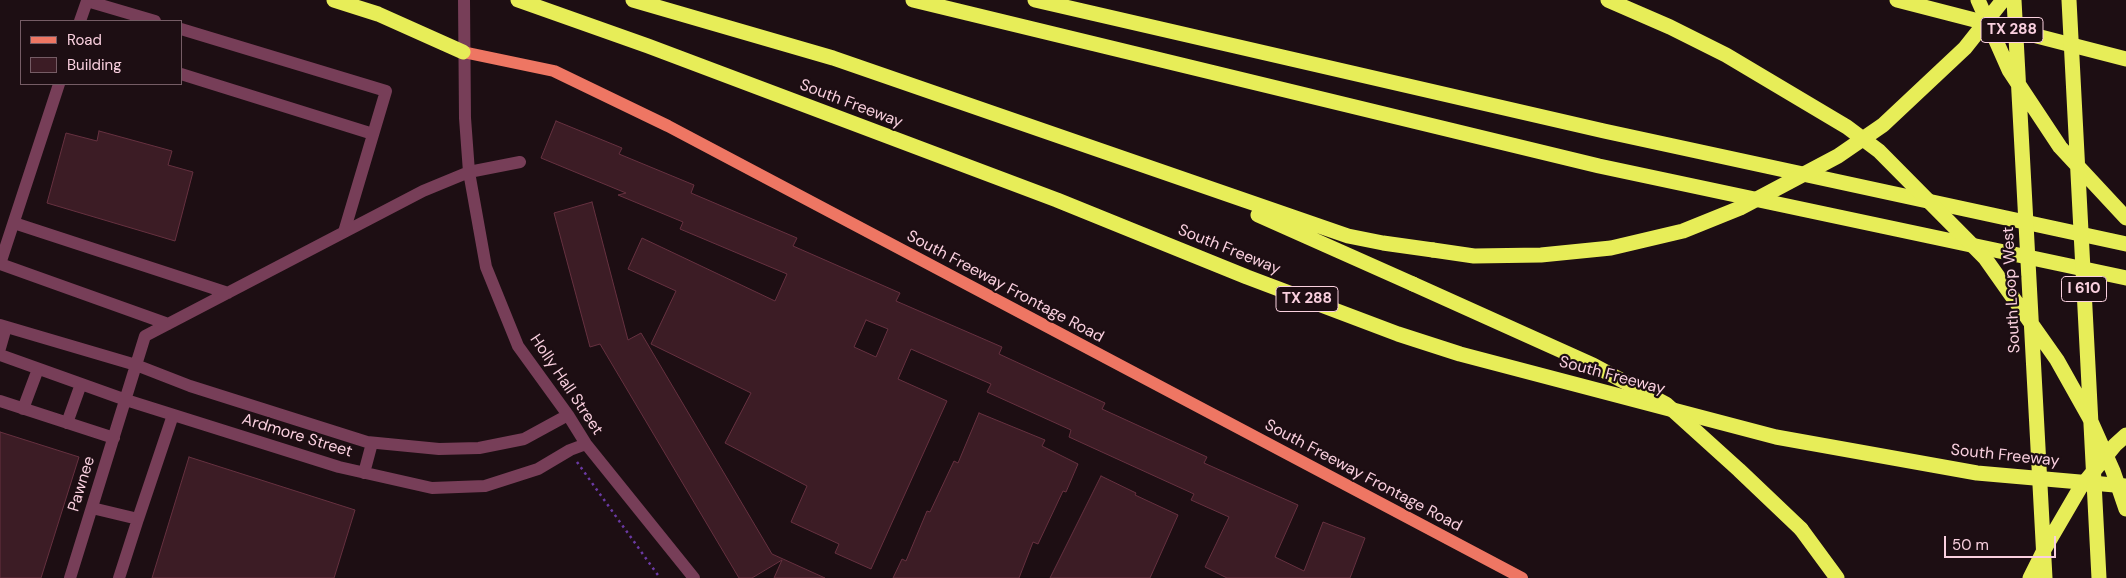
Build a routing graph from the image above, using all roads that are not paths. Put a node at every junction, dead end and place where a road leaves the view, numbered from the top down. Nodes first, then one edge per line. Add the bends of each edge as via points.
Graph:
1 (334, 0) edge
2 (464, 0) edge
3 (518, 0) edge
4 (633, 0) edge
5 (913, 0) edge
6 (1035, 0) edge
7 (1608, 0) edge
8 (1897, 0) edge
9 (1978, 0) edge
10 (2003, 0) edge
11 (2014, 0) edge
12 (2069, 0) edge
13 (80, 20) edge
14 (152, 20) edge
15 (182, 29) edge
16 (464, 52) junction
17 (2126, 60) edge
18 (182, 74) edge
19 (59, 85) edge
20 (373, 134) junction
21 (520, 162) dead end
22 (469, 172) junction
23 (1172, 176) junction
24 (2126, 218) edge
25 (14, 223) junction
26 (344, 232) junction
27 (2126, 244) edge
28 (2126, 278) edge
29 (228, 293) junction
30 (168, 324) junction
31 (3, 326) edge
32 (0, 348) edge
33 (0, 356) edge
34 (136, 365) junction
35 (38, 369) junction
36 (81, 384) junction
37 (126, 400) junction
38 (0, 402) edge
39 (23, 409) junction
40 (173, 415) junction
41 (568, 415) junction
42 (68, 423) junction
43 (2126, 435) edge
44 (114, 438) junction
45 (372, 443) junction
46 (586, 444) junction
47 (364, 473) junction
48 (2126, 486) edge
49 (92, 508) junction
50 (2126, 509) edge
51 (138, 520) junction
52 (2045, 576) edge
53 (70, 578) edge
54 (119, 578) edge
55 (694, 578) edge
56 (1522, 578) edge
57 (1837, 578) edge
58 (2030, 578) edge
59 (2098, 578) edge

1 - 16 highway via 378,14
2 - 16 street, Holly Hall Street
3 - 48 highway, South Freeway / TX 288 via 1057,200 1380,327 1460,354 1776,437 1977,473
4 - 23 highway via 833,58
5 - 28 highway via 1599,166
6 - 27 highway via 1604,131
7 - 50 highway, bridge via 1726,55 1848,127 1879,151 1985,258 2057,360 2088,417
8 - 17 highway, TX 288
9 - 24 highway, bridge via 2008,70 2060,147
10 - 23 highway, bridge via 1965,48 1883,125 1838,156 1740,208 1683,231 1611,248 1541,255 1474,256 1383,244 1348,236
11 - 52 highway, South Loop West, bridge
12 - 59 highway, I 610, bridge
13 - 14 street via 87,1
15 - 20 street via 386,91
16 - 22 street, Holly Hall Street
16 - 56 main road, South Freeway Frontage Road via 554,72 668,126
18 - 20 street
19 - 25 street
20 - 26 street
21 - 22 street, Pawnee
22 - 26 street, Pawnee via 423,191
22 - 41 street, Holly Hall Street via 486,266 518,346
23 - 57 highway, bridge via 1593,365 1666,404 1801,529
25 - 29 street
25 - 30 street via 0,264
26 - 29 street, Pawnee
29 - 30 street, Pawnee
30 - 34 street, Pawnee via 145,336
31 - 32 street
31 - 34 street, Ardmore Street
33 - 35 street, Ardmore Street
34 - 37 street, Pawnee
34 - 45 street, Ardmore Street via 190,386
35 - 36 street, Ardmore Street
35 - 39 street
36 - 37 street, Ardmore Street
36 - 42 street
37 - 40 street, Ardmore Street
37 - 44 street, Pawnee
38 - 39 street
39 - 42 street
40 - 47 street, Ardmore Street
40 - 51 street
41 - 45 street, Ardmore Street via 524,439 479,448 439,449
41 - 46 street, Holly Hall Street
42 - 44 street
43 - 58 highway, bridge via 2080,488
44 - 49 street, Pawnee
45 - 47 street
46 - 47 street, Ardmore Street via 538,469 485,486 432,488
46 - 55 street, Holly Hall Street
49 - 51 street
49 - 53 street, Pawnee
51 - 54 street

